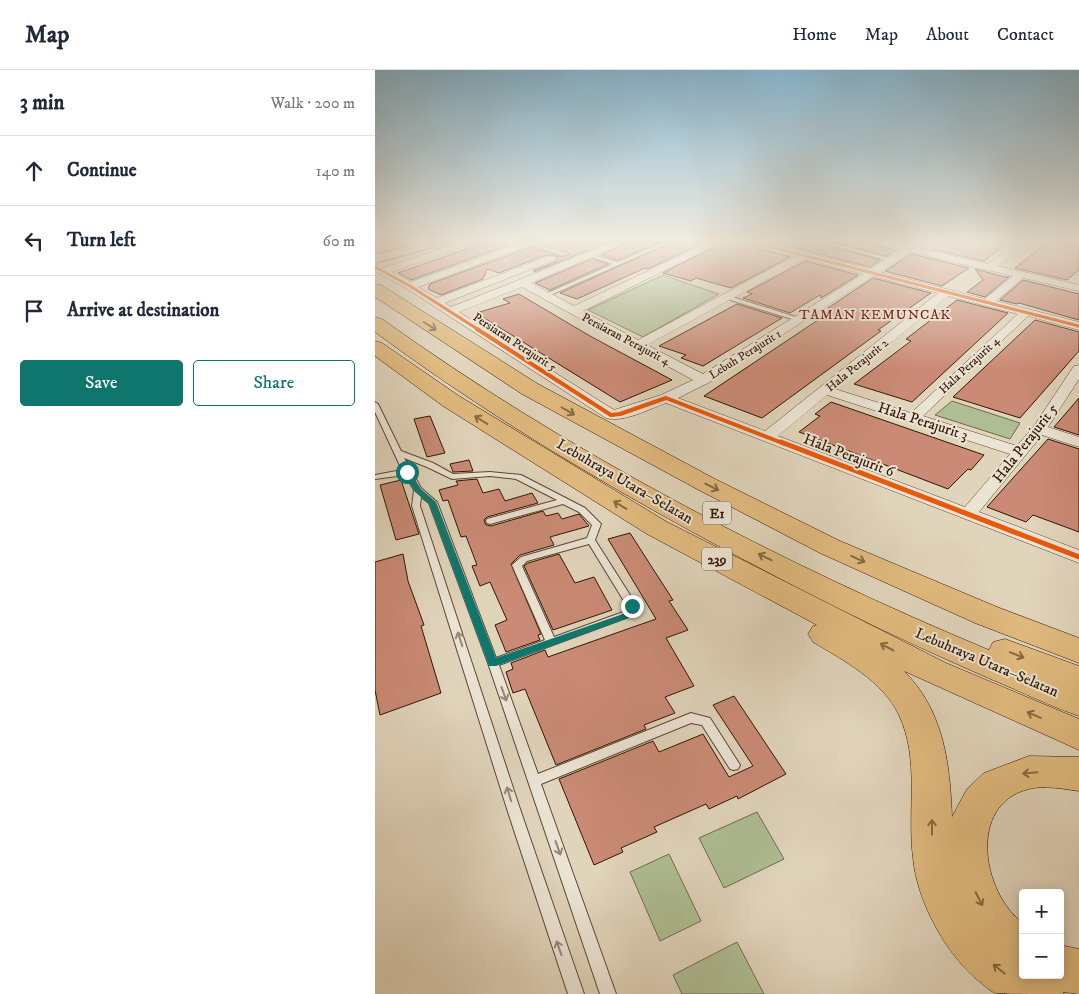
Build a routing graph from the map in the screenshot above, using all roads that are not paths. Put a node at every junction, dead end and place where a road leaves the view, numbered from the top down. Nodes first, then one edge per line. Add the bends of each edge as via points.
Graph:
1 (398, 283) edge
2 (405, 283) edge
3 (418, 283) edge
4 (488, 283) edge
5 (523, 283) joint
6 (574, 283) edge
7 (631, 283) edge
8 (752, 283) edge
9 (856, 283) edge
10 (911, 283) edge
11 (1011, 283) edge
12 (1059, 283) edge
13 (410, 286) junction
14 (1079, 288) edge
15 (946, 292) junction
16 (544, 296) junction
17 (725, 298) junction
18 (435, 303) junction
19 (987, 303) junction
20 (375, 307) edge
21 (573, 311) junction
22 (450, 312) junction
23 (1025, 312) junction
24 (800, 320) junction
25 (375, 323) edge
26 (1079, 326) edge
27 (637, 346) junction
28 (375, 347) edge
29 (1079, 369) edge
30 (703, 380) junction
31 (826, 390) junction
32 (666, 398) junction
33 (375, 404) edge
34 (913, 418) junction
35 (1039, 429) junction
36 (767, 437) junction
37 (1079, 442) edge
38 (1019, 452) junction
39 (399, 453) junction
40 (407, 472) junction
41 (375, 477) edge
42 (418, 490) junction
43 (563, 501) junction
44 (968, 514) junction
45 (490, 521) dead end
46 (657, 528) junction
47 (591, 540) junction
48 (1079, 557) edge
49 (986, 615) junction
50 (1079, 639) edge
51 (551, 642) junction
52 (1079, 651) edge
53 (493, 663) junction
54 (1079, 680) edge
55 (1079, 702) edge
56 (1079, 734) edge
57 (734, 765) dead end
58 (1079, 774) edge
59 (534, 781) junction
60 (1019, 946) edge
61 (1064, 969) edge
62 (1079, 972) edge
63 (575, 994) edge
64 (608, 994) edge
65 (1041, 994) edge

1 -> 49 main road via 522,384 600,429 830,547
2 - 13 street, Persiaran Perajurit 5
3 - 13 street
4 - 18 street
5 - 16 street, Persiaran Perajurit 4
5 - 22 street
6 - 16 lane
7 - 21 street
8 - 17 street
9 - 24 street, Lebuh Perajurit 1
10 - 15 street
11 - 19 street
12 - 14 street
13 - 18 street, Persiaran Perajurit 5
15 - 19 street
15 - 31 street, Hala Perajurit 2
16 - 21 street, Persiaran Perajurit 4
17 - 24 lane
17 - 27 street
18 - 22 street, Persiaran Perajurit 5
19 - 23 street
20 -> 54 main road, Lebuhraya Utara–Selatan / E1 via 524,407 650,478 838,575 992,646
21 - 27 street, Persiaran Perajurit 4
22 - 32 street, Persiaran Perajurit 5 via 608,414 621,414
23 - 26 street
23 - 34 street, Hala Perajurit 4
24 - 30 street, Lebuh Perajurit 1
55 -> 25 main road, Lebuhraya Utara–Selatan / E1 via 909,628 725,537 500,408
27 - 30 street, Persiaran Perajurit 4
46 -> 28 main road, 239 via 451,402
29 - 35 street, Hala Perajurit 5
30 - 32 street, Lebuh Perajurit 1
31 - 34 street, Hala Perajurit 3
31 - 36 street, Hala Perajurit 2
32 - 36 street, Hala Perajurit 6
33 - 39 lane
34 - 38 street, Hala Perajurit 3
35 - 37 street
35 - 38 street, Hala Perajurit 5
36 - 44 street, Hala Perajurit 6
38 - 44 street, Hala Perajurit 5
39 - 40 lane
39 - 43 lane via 452,477 490,474 518,477
40 - 41 lane
40 - 42 lane
42 - 53 lane via 433,502
63 -> 42 lane via 416,506
43 - 45 lane
43 - 47 lane via 582,510 597,524
44 - 48 street, Hala Perajurit 6
56 -> 46 main road, 239 via 934,672
65 -> 46 main road via 1005,974 977,950 953,915 943,893 933,855 932,786 925,740 916,714 894,683 878,667 845,646 678,551
47 - 51 lane via 517,565
47 - 51 lane via 633,610 627,616
49 - 50 main road
49 - 52 main road
51 - 53 lane
53 -> 59 lane
57 - 59 lane via 706,721 691,718
58 -> 60 main road via 1023,773 1003,781 972,813 966,856 970,881 999,932
59 -> 64 lane
61 - 62 main road

